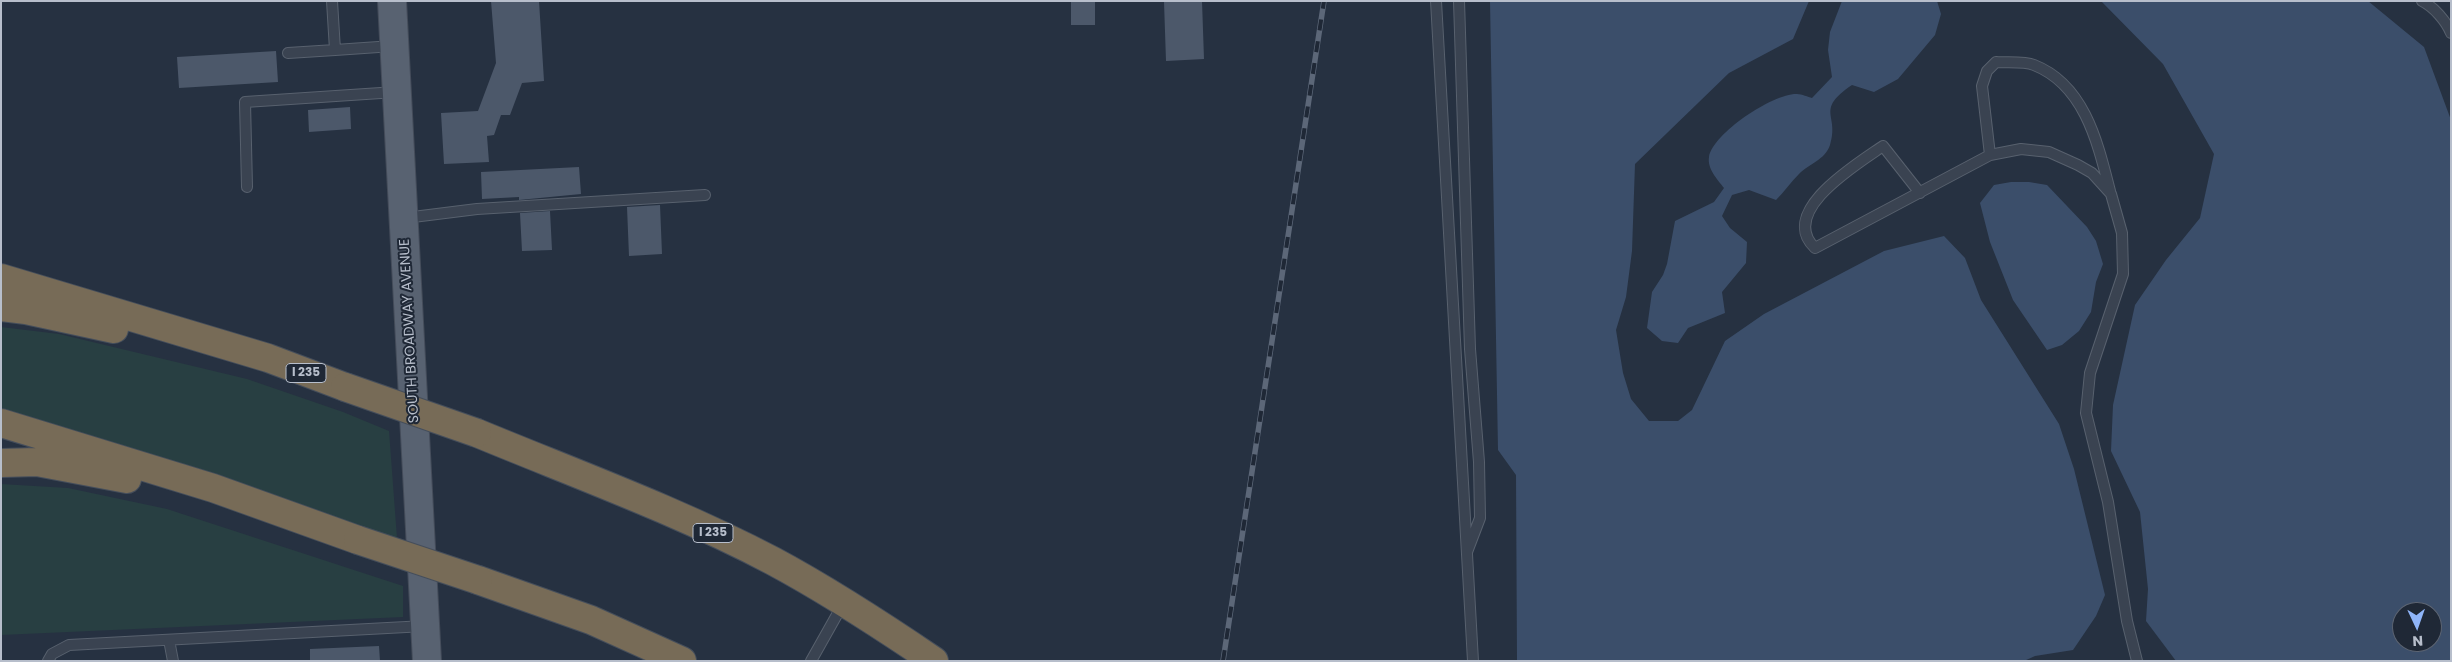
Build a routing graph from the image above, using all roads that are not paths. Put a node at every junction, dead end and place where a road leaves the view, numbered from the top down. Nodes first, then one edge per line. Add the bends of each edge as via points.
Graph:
1 (332, 1) edge
2 (392, 1) edge
3 (1436, 1) edge
4 (1459, 1) edge
5 (2422, 1) edge
6 (2451, 33) edge
7 (394, 46) junction
8 (334, 50) junction
9 (288, 53) dead end
10 (397, 92) junction
11 (1990, 155) junction
12 (247, 187) dead end
13 (1920, 192) junction
14 (2111, 194) junction
15 (705, 195) dead end
16 (404, 218) junction
17 (1, 278) edge
18 (1, 307) edge
19 (268, 358) junction
20 (1, 423) edge
21 (1, 463) edge
22 (358, 540) junction
23 (1466, 555) junction
24 (845, 601) junction
25 (426, 626) junction
26 (169, 640) junction
27 (48, 661) edge
28 (173, 661) edge
29 (428, 661) edge
30 (682, 661) edge
31 (811, 661) edge
32 (934, 661) edge
33 (1473, 661) edge
34 (2137, 661) edge

1 - 8 lane
2 - 7 main road, SOUTH BROADWAY AVENUE
3 - 23 lane
4 - 23 lane via 1470,349 1480,499 1480,518
5 - 6 lane via 2448,25
7 - 8 lane
7 - 10 main road, SOUTH BROADWAY AVENUE
8 - 9 lane
10 - 12 lane via 245,102
10 - 16 main road, SOUTH BROADWAY AVENUE
11 - 13 lane
11 - 14 lane via 2021,148 2049,152 2092,173
11 - 14 lane via 1982,86 1987,71 1996,62 2033,64 2060,80 2080,104 2099,149
13 - 13 lane via 1815,248 1806,240 1807,217 1820,194 1883,146
14 - 34 lane via 2122,233 2123,274 2090,373 2086,413 2108,502
15 - 16 lane via 477,209
16 - 25 main road, SOUTH BROADWAY AVENUE
17 - 19 highway
18 - 19 highway
19 - 24 highway, I 235, bridge via 477,433 672,514 771,560
20 - 22 highway via 213,488
21 - 22 highway via 37,462 102,473
22 - 30 highway, bridge via 591,620
23 - 33 lane
24 - 31 lane
24 - 32 highway, I 235
25 - 26 lane
25 - 29 main road, SOUTH BROADWAY AVENUE
26 - 27 lane via 70,645 52,654
26 - 28 lane

